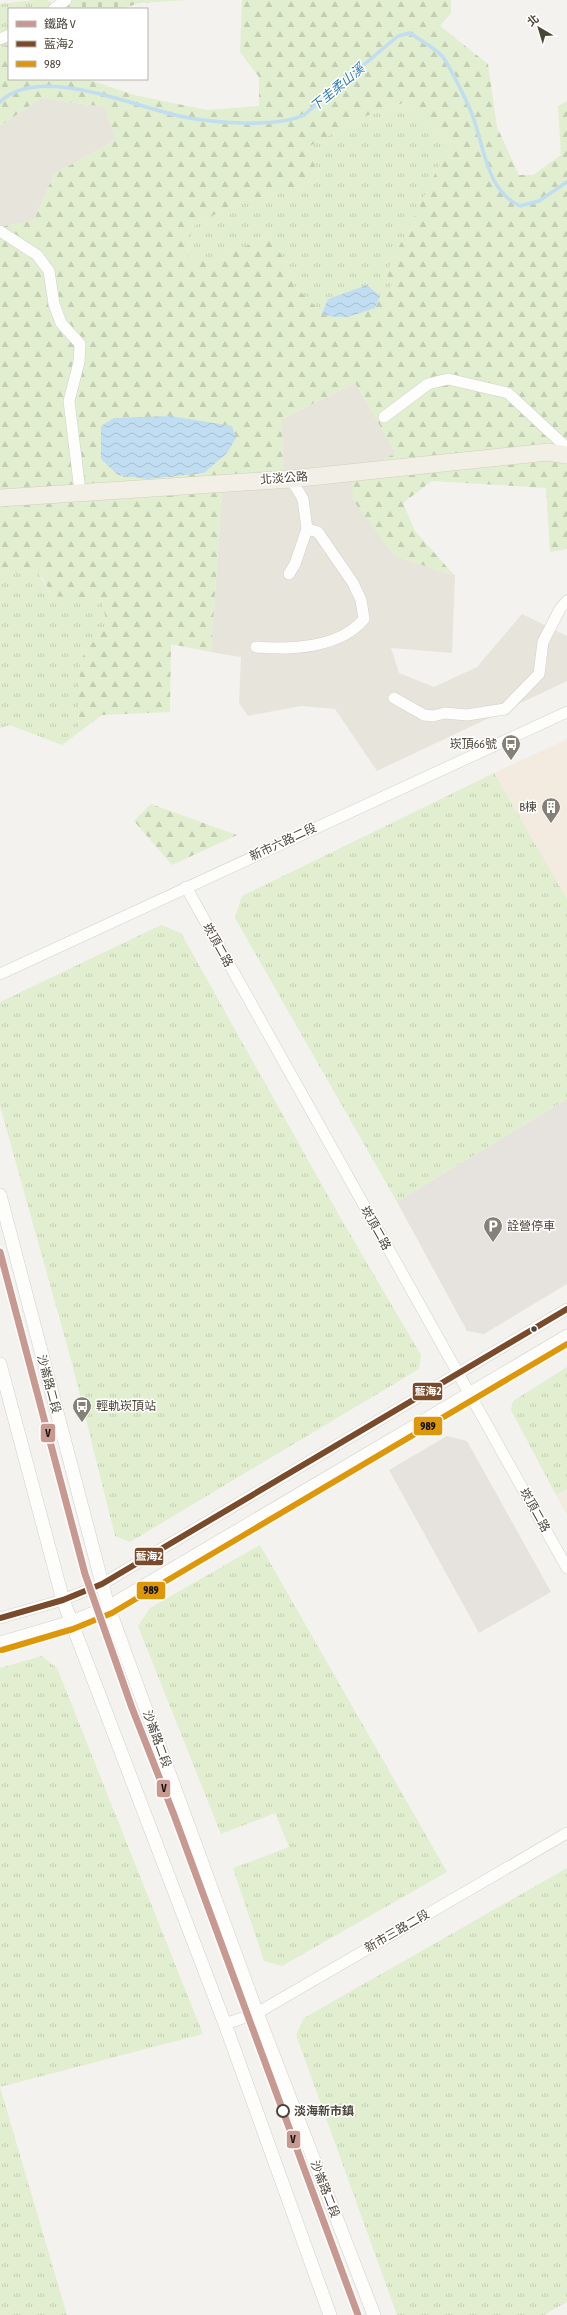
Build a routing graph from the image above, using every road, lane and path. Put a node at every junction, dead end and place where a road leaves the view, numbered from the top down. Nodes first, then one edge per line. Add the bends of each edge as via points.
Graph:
1 (66, 0) edge
2 (55, 8) edge
3 (2, 232) edge
4 (384, 417) dead end
5 (567, 448) edge
6 (567, 455) edge
7 (291, 478) junction
8 (80, 491) junction
9 (0, 498) edge
10 (307, 529) junction
11 (289, 574) dead end
12 (567, 601) edge
13 (256, 647) dead end
14 (394, 698) dead end
15 (567, 712) edge
16 (186, 887) junction
17 (0, 974) edge
18 (0, 1195) edge
19 (567, 1309) edge
20 (567, 1335) edge
21 (0, 1364) edge
22 (458, 1373) junction
23 (469, 1393) junction
24 (567, 1568) edge
25 (102, 1584) junction
26 (63, 1600) junction
27 (108, 1606) junction
28 (0, 1618) edge
29 (70, 1621) junction
30 (0, 1642) edge
31 (567, 1833) edge
32 (257, 2012) junction
33 (224, 2024) junction
34 (330, 2315) edge
35 (374, 2315) edge

1 - 2 street
3 - 8 street via 37,255 49,271 54,304 61,323 80,344 79,362 69,401
4 - 5 street via 428,384 448,379 508,393
6 - 7 main road, 北淡公路 via 548,452
7 - 8 main road, 北淡公路
7 - 10 street via 303,499
8 - 9 main road, 北淡公路
10 - 11 street
10 - 13 street via 318,532 353,583 361,600 364,618 357,627 327,642 281,649
12 - 14 street via 543,642 539,674 505,709 467,715 445,713 433,716 424,715
15 - 16 street, 新市六路二段
16 - 17 street, 新市六路二段
16 - 22 street, 崁頂二路
18 - 25 street, 沙崙路二段
19 - 22 street
20 - 23 street
21 - 26 street
22 - 23 street, 崁頂二路
22 - 25 street
23 - 24 street, 崁頂二路
23 - 27 street
25 - 26 street
25 - 27 street, 沙崙路二段
26 - 28 street
26 - 29 street
27 - 29 street
27 - 32 street, 沙崙路二段
29 - 30 street
29 - 33 street
31 - 32 street, 新市三路二段
32 - 33 street, 新市三路二段 via 232,2024
32 - 35 street, 沙崙路二段
33 - 34 street

